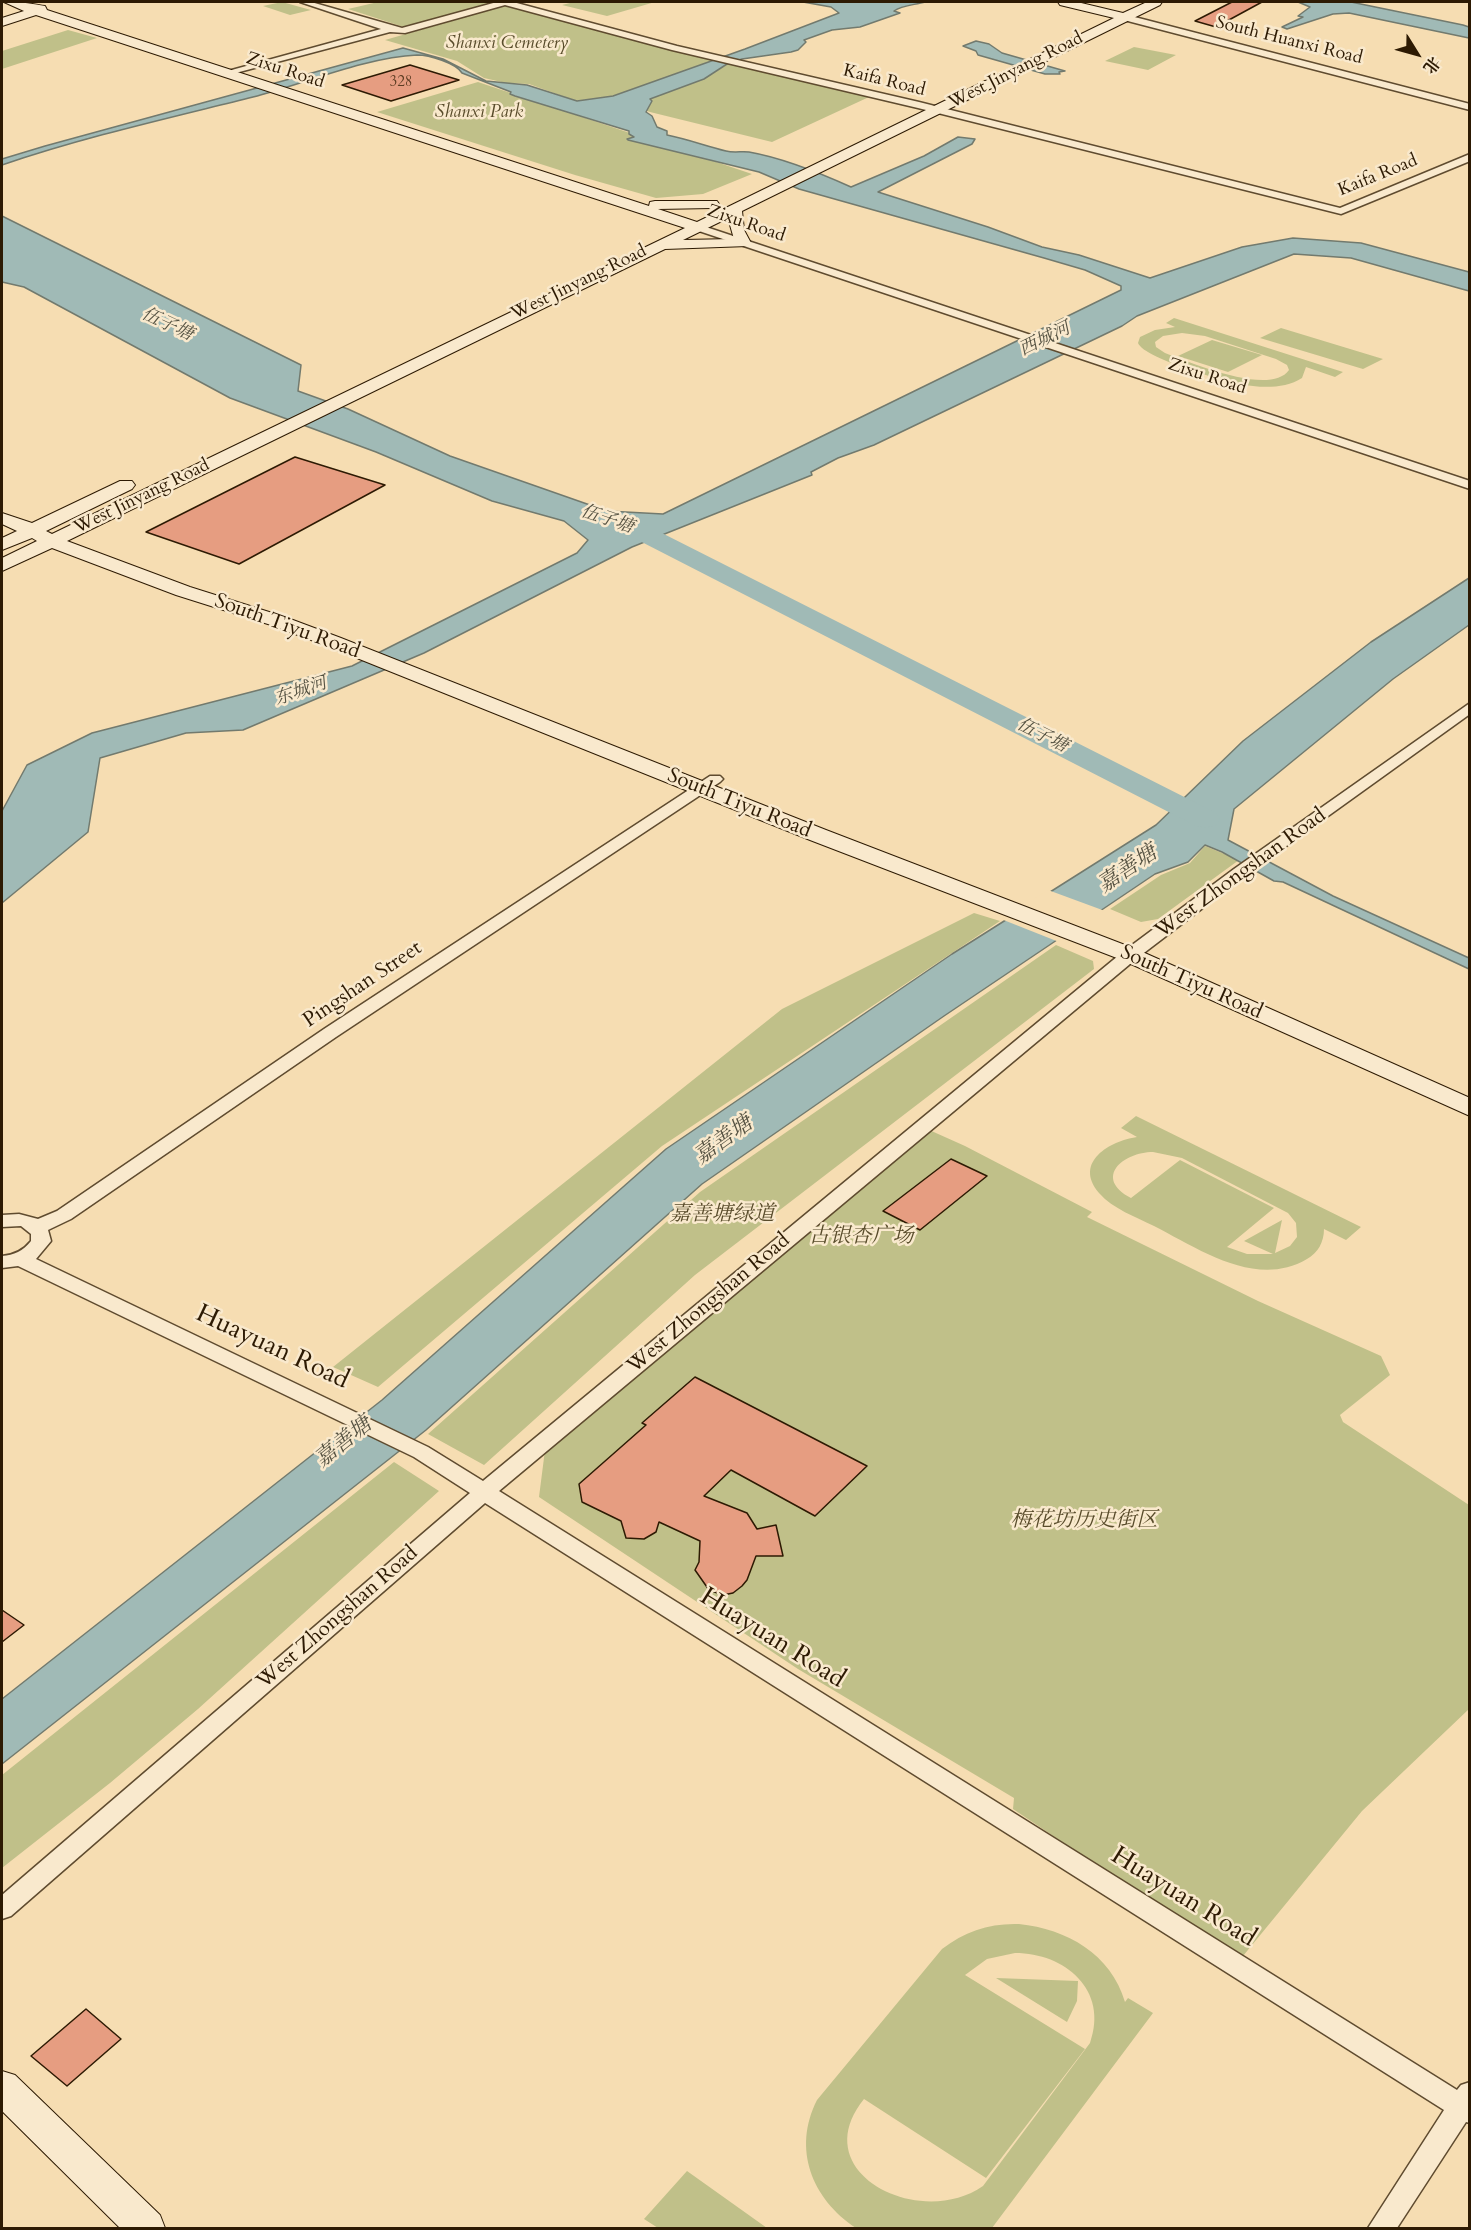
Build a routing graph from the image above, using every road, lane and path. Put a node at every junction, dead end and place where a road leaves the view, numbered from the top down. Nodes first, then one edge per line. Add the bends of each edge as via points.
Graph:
1 (9, 2) edge
2 (304, 2) edge
3 (1064, 2) edge
4 (1132, 2) edge
5 (1156, 2) edge
6 (56, 4) dead end
7 (23, 6) junction
8 (37, 6) edge
9 (2, 13) edge
10 (1108, 13) junction
11 (1123, 17) junction
12 (2, 22) edge
13 (390, 29) junction
14 (231, 74) junction
15 (919, 105) junction
16 (1470, 107) edge
17 (937, 111) junction
18 (1470, 157) edge
19 (810, 162) junction
20 (625, 204) junction
21 (712, 204) junction
22 (734, 209) junction
23 (677, 221) junction
24 (638, 223) dead end
25 (697, 227) junction
26 (743, 243) junction
27 (658, 246) junction
28 (532, 290) dead end
29 (241, 430) dead end
30 (209, 445) dead end
31 (144, 476) dead end
32 (1470, 485) edge
33 (2, 504) edge
34 (2, 518) edge
35 (44, 531) junction
36 (69, 532) junction
37 (2, 544) edge
38 (2, 565) edge
39 (338, 639) junction
40 (1470, 707) edge
41 (707, 784) junction
42 (1138, 949) junction
43 (1470, 1089) edge
44 (1470, 1108) edge
45 (2, 1221) edge
46 (37, 1227) junction
47 (11, 1261) edge
48 (484, 1492) junction
49 (2, 1909) edge
50 (2, 2087) edge
51 (1466, 2104) edge
52 (146, 2229) edge
53 (1382, 2229) edge

1 - 7 main road, Zixu Road
2 - 13 street
3 - 10 main road, South Huanxi Road
4 - 10 main road, West Jinyang Road
5 - 11 main road, West Jinyang Road
6 - 8 main road
7 - 8 main road, Zixu Road
7 - 9 main road
8 - 12 main road
8 - 14 main road, Zixu Road
10 - 11 main road, South Huanxi Road
10 - 15 main road, West Jinyang Road
11 - 16 street, South Huanxi Road
11 - 17 main road, West Jinyang Road
13 - 14 street
13 - 15 street, Kaifa Road via 402,31 506,2 713,57
14 - 20 main road, Zixu Road
15 - 17 street, Kaifa Road
15 - 19 main road, West Jinyang Road
17 - 18 street, Kaifa Road via 1341,212
17 - 19 main road, West Jinyang Road
19 - 21 main road, West Jinyang Road
19 - 22 main road, West Jinyang Road via 777,188
20 - 21 main road
20 - 23 main road, Zixu Road
20 - 24 main road
21 - 23 main road, West Jinyang Road
22 - 25 main road, West Jinyang Road
22 - 26 main road
23 - 25 main road, Zixu Road
23 - 28 main road, West Jinyang Road
25 - 26 street, Zixu Road
25 - 27 main road, West Jinyang Road
26 - 27 main road
26 - 32 street, Zixu Road
27 - 36 main road, West Jinyang Road
29 - 30 main road, West Jinyang Road
31 - 35 main road, West Jinyang Road
33 - 35 main road, South Tiyu Road
34 - 35 main road, South Tiyu Road
35 - 36 main road, West Jinyang Road
35 - 37 main road, West Jinyang Road
35 - 38 main road, West Jinyang Road
35 - 39 main road, South Tiyu Road via 183,591
36 - 39 main road, South Tiyu Road
39 - 41 main road, South Tiyu Road
40 - 42 street, West Zhongshan Road
41 - 42 main road, South Tiyu Road
41 - 46 street, Pingshan Street via 330,1033 64,1215
42 - 43 main road, South Tiyu Road
42 - 44 main road, South Tiyu Road
42 - 48 street, West Zhongshan Road
45 - 46 street via 21,1220
46 - 47 street via 41,1241 37,1248
47 - 48 street, Huayuan Road via 328,1405 421,1452
48 - 49 street, West Zhongshan Road
48 - 51 street, Huayuan Road
50 - 52 main road
51 - 53 street

